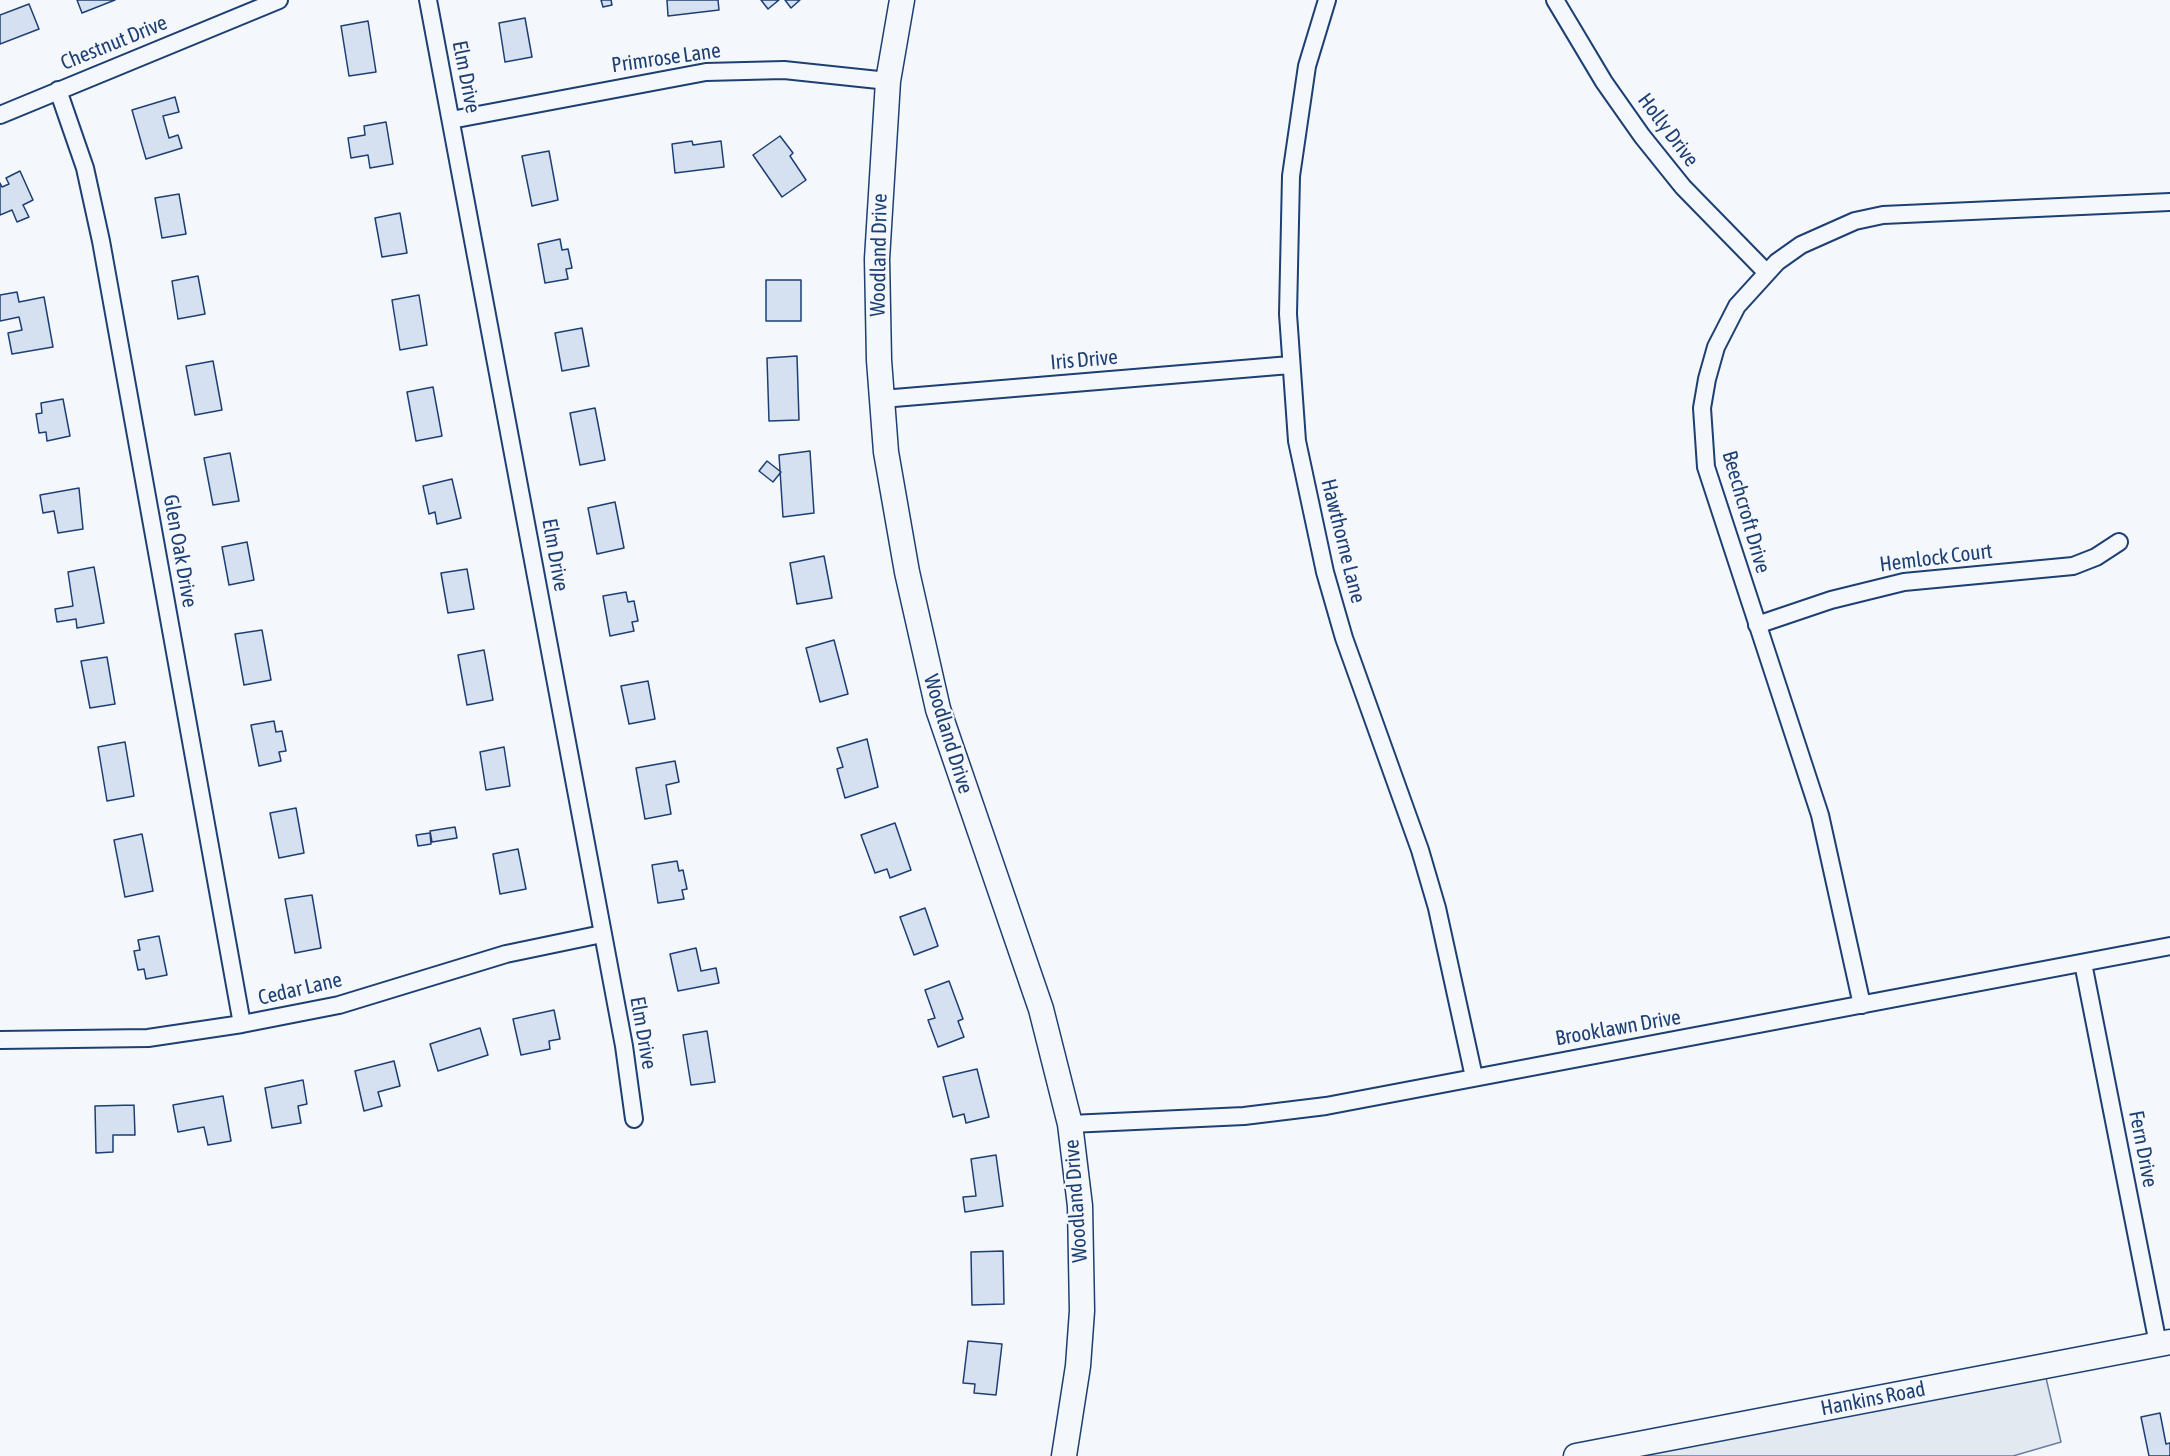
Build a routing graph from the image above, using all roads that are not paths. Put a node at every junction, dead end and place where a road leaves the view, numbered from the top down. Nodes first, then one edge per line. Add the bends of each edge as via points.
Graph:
1 (279, 0) edge
2 (428, 0) edge
3 (902, 0) edge
4 (1327, 0) edge
5 (1555, 0) edge
6 (888, 81) junction
7 (58, 90) junction
8 (0, 115) edge
9 (452, 120) junction
10 (2170, 202) edge
11 (1766, 272) junction
12 (1290, 365) junction
13 (882, 399) junction
14 (2119, 542) dead end
15 (1756, 625) junction
16 (602, 934) junction
17 (2170, 946) edge
18 (2083, 963) junction
19 (1862, 1005) junction
20 (242, 1024) junction
21 (0, 1040) edge
22 (1474, 1077) junction
23 (634, 1119) dead end
24 (1070, 1124) junction
25 (2164, 1343) edge
26 (1064, 1456) edge
27 (1576, 1456) edge

1 - 7 street, Chestnut Drive
2 - 9 street, Elm Drive
3 - 6 street, Woodland Drive
4 - 12 street, Hawthorne Lane via 1307,66 1291,176
5 - 11 street, Holly Drive via 1642,136 1683,187
6 - 9 street, Primrose Lane via 784,70 706,72
6 - 13 street, Woodland Drive via 877,259
7 - 8 street, Chestnut Drive
7 - 20 street, Glen Oak Drive via 85,168 101,241
9 - 16 street, Elm Drive
10 - 11 street, Beechcroft Drive via 1883,215 1827,231
11 - 15 street, Beechcroft Drive via 1737,306 1716,347 1702,408 1706,466
12 - 13 street, Iris Drive
12 - 22 street, Hawthorne Lane via 1297,441 1325,572 1437,908
13 - 24 street, Woodland Drive via 886,452 907,572 938,709 1041,1009
14 - 15 street, Hemlock Court via 2073,566 1904,582 1831,600
15 - 19 street, Beechcroft Drive via 1820,815
16 - 20 street, Cedar Lane via 506,954 339,1005
16 - 23 street, Elm Drive
17 - 18 street, Brooklawn Drive
18 - 19 street, Brooklawn Drive
18 - 25 street, Fern Drive
19 - 22 street, Brooklawn Drive
20 - 21 street, Cedar Lane via 148,1038
22 - 24 street, Brooklawn Drive via 1326,1106 1245,1116
24 - 26 street, Woodland Drive via 1080,1206 1082,1311
25 - 27 street, Hankins Road

